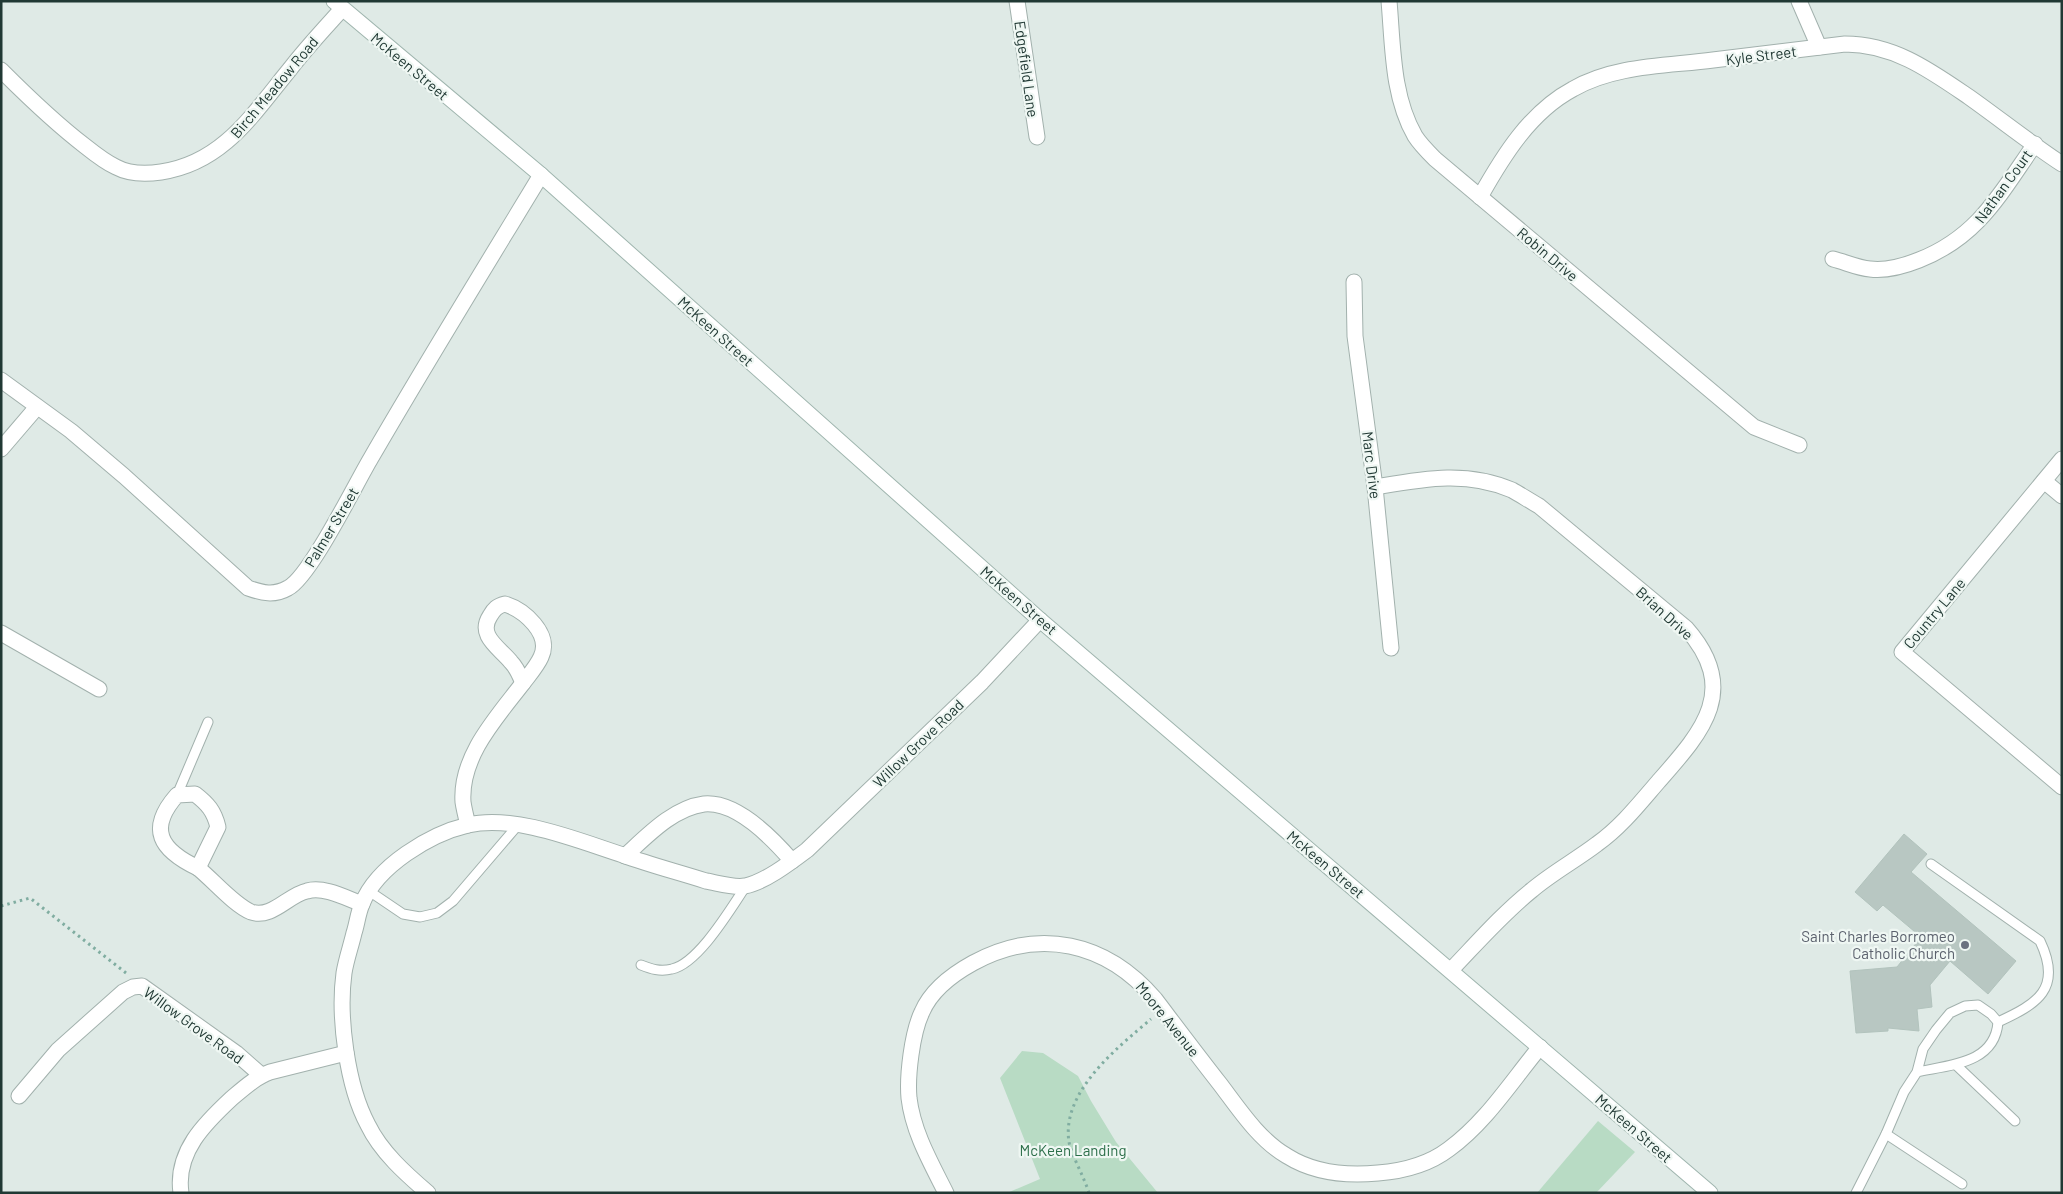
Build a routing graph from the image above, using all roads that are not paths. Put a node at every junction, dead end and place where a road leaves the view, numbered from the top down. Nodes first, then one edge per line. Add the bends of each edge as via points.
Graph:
1 (1017, 1) edge
2 (1389, 1) edge
3 (1799, 1) edge
4 (338, 5) edge
5 (1819, 47) junction
6 (1, 70) edge
7 (1037, 137) dead end
8 (2035, 144) junction
9 (2062, 164) edge
10 (542, 176) junction
11 (1480, 197) junction
12 (1833, 259) dead end
13 (1354, 282) dead end
14 (1, 380) edge
15 (37, 407) junction
16 (1798, 445) dead end
17 (1, 449) edge
18 (2062, 459) edge
19 (2044, 481) junction
20 (1375, 487) junction
21 (2062, 496) edge
22 (1040, 620) junction
23 (1, 633) edge
24 (1391, 648) dead end
25 (523, 683) junction
26 (99, 689) dead end
27 (208, 722) dead end
28 (2062, 787) edge
29 (177, 795) junction
30 (468, 825) junction
31 (518, 825) junction
32 (625, 856) junction
33 (792, 861) junction
34 (1931, 864) dead end
35 (198, 868) junction
36 (746, 886) junction
37 (366, 897) junction
38 (641, 965) dead end
39 (1451, 970) junction
40 (1998, 1022) junction
41 (1540, 1048) junction
42 (346, 1053) junction
43 (1956, 1065) junction
44 (1917, 1072) junction
45 (261, 1075) junction
46 (19, 1096) dead end
47 (2015, 1121) dead end
48 (1886, 1134) junction
49 (1962, 1184) dead end
50 (181, 1193) edge
51 (428, 1193) edge
52 (946, 1193) edge
53 (1710, 1193) edge
54 (1856, 1193) edge

1 - 7 street, Edgefield Lane
2 - 11 street, Robin Drive via 1396,80 1403,110 1416,137 1435,159
3 - 5 street
4 - 6 street, Birch Meadow Road via 305,50 226,143 192,165 173,170 135,172 104,160 67,132
4 - 10 street, McKeen Street
5 - 8 street, Kyle Street via 1863,44 1910,59
5 - 11 street, Kyle Street via 1628,70 1591,80 1567,92 1540,113 1501,160
8 - 9 street, Kyle Street
8 - 12 street, Nathan Court via 1981,219 1944,249 1907,265 1889,268 1870,269
10 - 15 street, Palmer Street via 315,557 289,588 267,594 248,588 124,476
10 - 22 street, McKeen Street
11 - 16 street, Robin Drive via 1754,427
13 - 20 street, Marc Drive via 1355,336
14 - 15 street, Palmer Street
15 - 17 street
18 - 19 street, Country Lane
19 - 21 street
19 - 28 street, Country Lane via 1902,652
20 - 24 street, Marc Drive
20 - 39 street, Brian Drive via 1454,477 1514,491 1539,506 1686,628 1703,650 1712,678 1713,694 1703,727 1628,816 1599,843 1532,890 1502,916
22 - 33 street, Willow Grove Road via 975,688
22 - 39 street, McKeen Street
23 - 26 street
25 - 25 street via 486,629 486,621 497,606 514,606 535,624 542,638 542,656
25 - 30 street via 476,749 468,766 463,802
27 - 29 lane
29 - 35 street via 165,809 160,826 163,841 178,857
29 - 35 street via 195,794 215,812 218,826
30 - 31 street
30 - 37 street via 433,838 404,856 385,872
31 - 32 street
31 - 37 lane via 453,901 437,913 420,917 404,914
32 - 33 street via 668,820 705,804 723,806 738,813 777,843
32 - 36 street via 706,881
33 - 36 street, Willow Grove Road
34 - 40 lane via 2040,941 2050,953 2056,972 2056,982 2050,992
35 - 37 street via 252,912 270,911 297,894 316,890
36 - 38 lane, Willow Grove Road via 712,935 684,963 663,971
37 - 42 street via 344,973 342,1009
39 - 41 street, McKeen Street
40 - 43 lane via 1997,1035 1986,1049 1972,1060
40 - 44 lane via 1978,1005 1965,1006 1950,1014 1923,1049
41 - 52 street, Moore Avenue via 1490,1110 1449,1150 1415,1167 1396,1171 1329,1172 1300,1163 1274,1148 1235,1105 1145,988 1121,968 1093,952 1061,944 1024,944 1005,948 950,977 922,1012 913,1046 909,1082 916,1127
41 - 53 street, McKeen Street
42 - 45 street, Willow Grove Road
42 - 51 street via 354,1090 368,1126 385,1151
43 - 44 lane
43 - 47 lane
44 - 48 lane via 1904,1092
45 - 46 street, Willow Grove Road via 142,986 123,992 70,1038
45 - 50 street, Willow Grove Road via 215,1114 189,1146 182,1164
48 - 49 lane
48 - 54 lane

